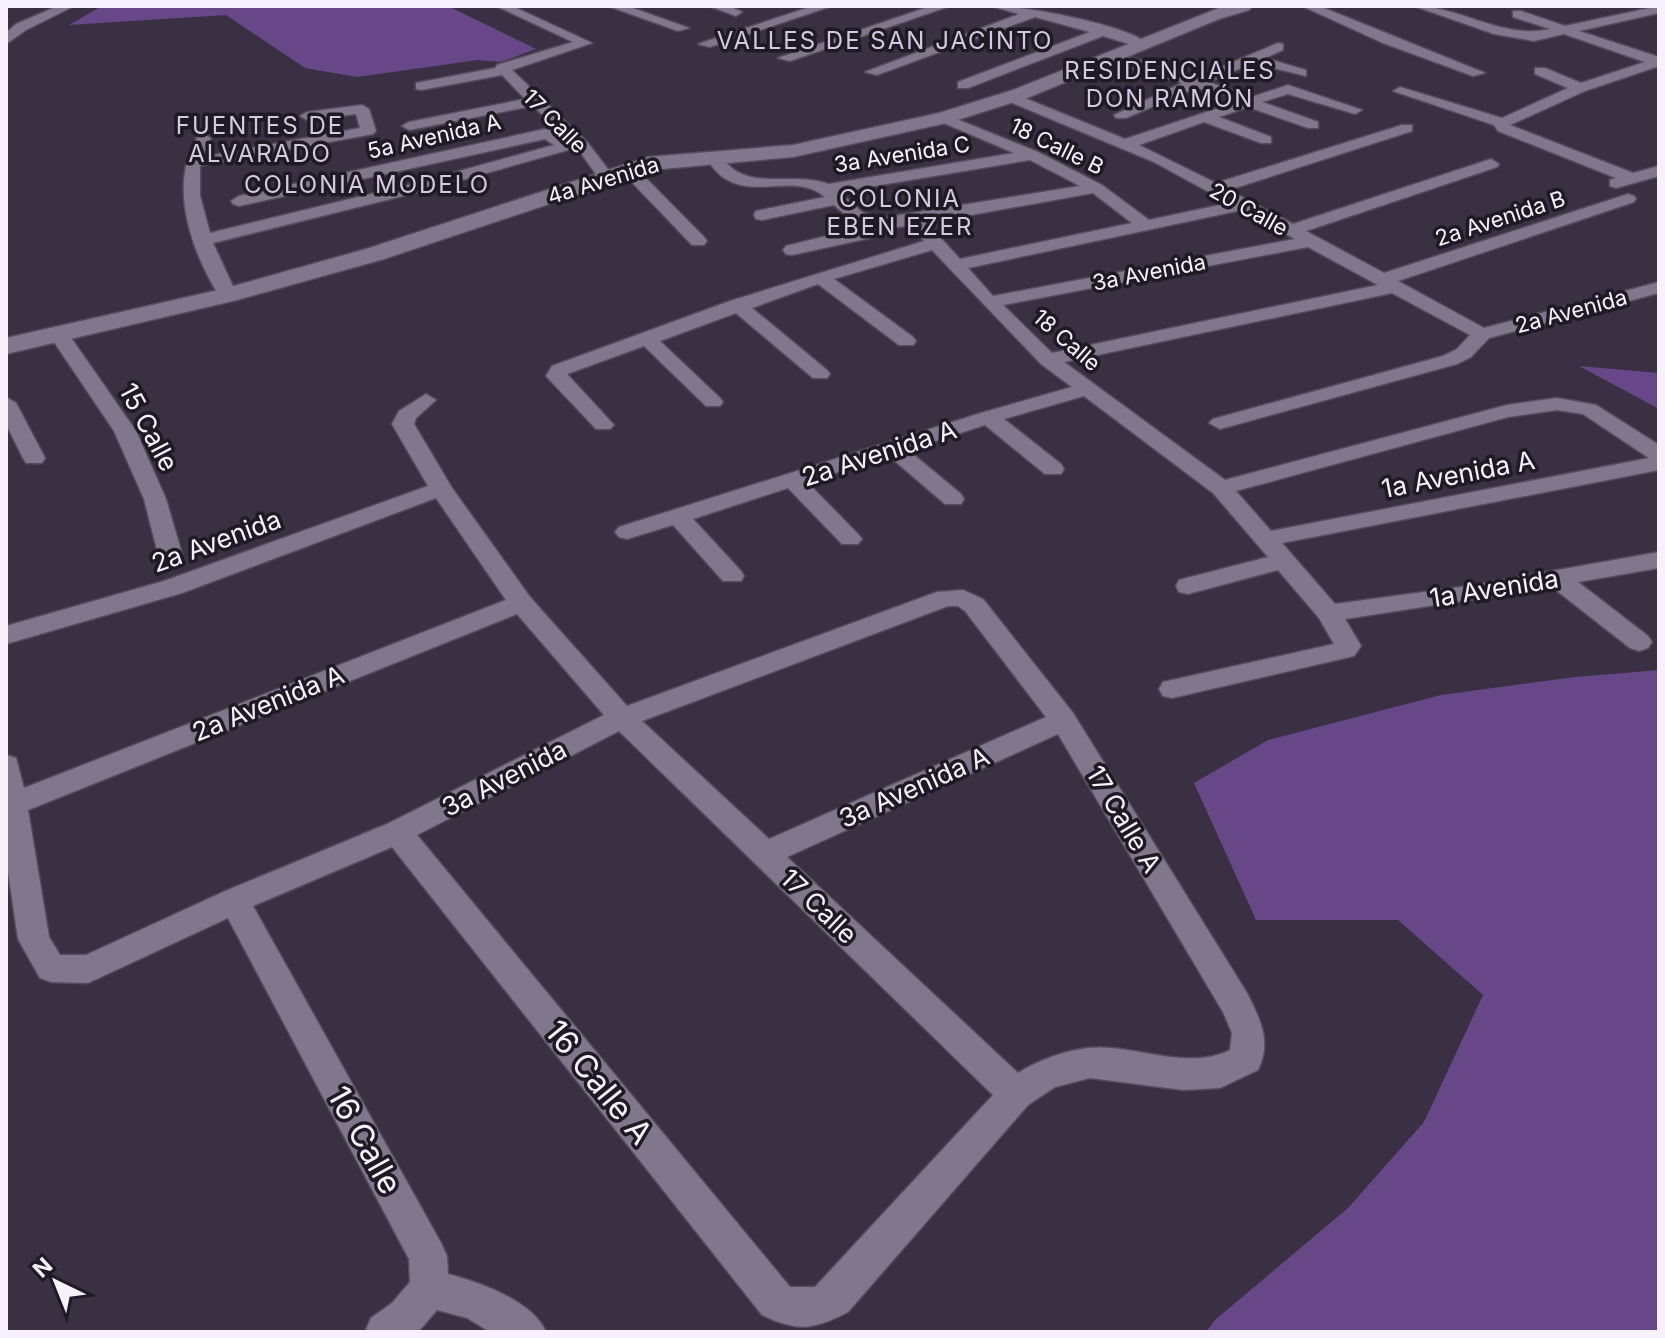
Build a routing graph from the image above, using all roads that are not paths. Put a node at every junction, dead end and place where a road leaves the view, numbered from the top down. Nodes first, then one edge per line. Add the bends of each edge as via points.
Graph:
1 (502, 6) edge
2 (614, 6) edge
3 (715, 6) edge
4 (826, 6) edge
5 (944, 6) edge
6 (997, 6) edge
7 (1243, 6) edge
8 (1308, 6) edge
9 (1420, 6) edge
10 (65, 7) edge
11 (1659, 9) edge
12 (736, 12) dead end
13 (1035, 13) junction
14 (1517, 14) dead end
15 (6, 21) edge
16 (683, 28) dead end
17 (1566, 31) junction
18 (1101, 32) junction
19 (6, 40) edge
20 (705, 44) dead end
21 (1142, 44) junction
22 (1278, 47) dead end
23 (1115, 57) junction
24 (785, 58) dead end
25 (1252, 58) junction
26 (1658, 62) edge
27 (502, 69) junction
28 (1540, 71) dead end
29 (872, 72) dead end
30 (1301, 73) dead end
31 (1478, 73) dead end
32 (1196, 83) junction
33 (963, 85) dead end
34 (421, 86) dead end
35 (1580, 88) junction
36 (1400, 91) dead end
37 (1227, 93) dead end
38 (1010, 97) junction
39 (535, 101) junction
40 (1250, 103) junction
41 (1355, 110) dead end
42 (1121, 115) dead end
43 (307, 116) dead end
44 (1204, 117) junction
45 (944, 118) junction
46 (1503, 124) junction
47 (1313, 125) dead end
48 (409, 126) dead end
49 (1407, 128) dead end
50 (203, 139) dead end
51 (1266, 140) dead end
52 (1123, 145) junction
53 (1032, 155) junction
54 (715, 159) junction
55 (193, 163) junction
56 (1491, 164) dead end
57 (1659, 171) edge
58 (617, 173) junction
59 (1631, 178) junction
60 (1605, 187) dead end
61 (1096, 188) junction
62 (1214, 189) junction
63 (832, 194) junction
64 (1628, 199) dead end
65 (1243, 205) junction
66 (762, 215) dead end
67 (915, 220) junction
68 (1144, 224) junction
69 (877, 225) junction
70 (251, 229) junction
71 (1289, 231) junction
72 (203, 240) junction
73 (698, 241) dead end
74 (1308, 242) junction
75 (936, 243) junction
76 (792, 250) dead end
77 (958, 265) junction
78 (820, 277) junction
79 (1391, 283) junction
80 (1659, 287) edge
81 (228, 295) junction
82 (989, 302) junction
83 (737, 305) junction
84 (1482, 334) junction
85 (60, 336) junction
86 (646, 338) junction
87 (906, 341) dead end
88 (6, 346) edge
89 (1048, 360) junction
90 (820, 374) dead end
91 (1087, 389) junction
92 (426, 400) dead end
93 (713, 402) dead end
94 (6, 403) edge
95 (988, 417) junction
96 (1220, 423) dead end
97 (603, 425) dead end
98 (894, 449) junction
99 (1659, 455) edge
100 (34, 458) dead end
101 (1659, 463) edge
102 (1053, 469) dead end
103 (794, 481) junction
104 (1221, 488) junction
105 (441, 489) junction
106 (953, 499) dead end
107 (678, 516) junction
108 (627, 532) dead end
109 (850, 539) dead end
110 (1267, 539) junction
111 (170, 554) dead end
112 (1659, 560) edge
113 (1282, 561) junction
114 (732, 576) dead end
115 (1558, 579) junction
116 (1188, 586) dead end
117 (963, 598) joint
118 (521, 603) junction
119 (1329, 613) junction
120 (6, 635) edge
121 (1639, 642) dead end
122 (1172, 689) dead end
123 (622, 718) junction
124 (1063, 720) junction
125 (6, 765) edge
126 (14, 804) junction
127 (397, 832) junction
128 (765, 854) junction
129 (234, 901) junction
130 (1016, 1094) junction
131 (429, 1289) junction
132 (385, 1332) edge
133 (526, 1332) edge

1 - 27 street via 585,43
2 - 16 street
3 - 12 street
4 - 20 street
5 - 24 street
6 - 13 street
7 - 21 street, 4a Avenida
8 - 31 street
9 - 17 street via 1534,37
10 - 15 street
10 - 19 street via 21,27
11 - 17 street
13 - 18 street
13 - 29 street
14 - 17 street
17 - 26 street
18 - 21 street
18 - 33 street
21 - 23 street, 4a Avenida
22 - 25 street
23 - 32 street
23 - 38 street, 4a Avenida
25 - 30 street
25 - 32 street
26 - 35 street
27 - 34 street
27 - 39 street, 17 Calle
28 - 35 street
32 - 37 street
32 - 42 street
35 - 46 street
36 - 46 street
38 - 45 street, 4a Avenida
38 - 52 street, 20 Calle
39 - 48 street
39 - 58 street, 17 Calle
40 - 41 street via 1290,89
40 - 44 street
40 - 47 street
43 - 55 street via 362,109 368,131
44 - 51 street
44 - 52 street
45 - 53 street, 18 Calle B
45 - 54 street, 4a Avenida via 793,151
46 - 59 street
49 - 62 street
50 - 55 street
52 - 62 street, 20 Calle
53 - 61 street, 18 Calle B
53 - 63 street, 3a Avenida C
54 - 58 street, 4a Avenida via 668,160
54 - 63 street via 731,179 813,184
55 - 72 street via 193,197
56 - 71 street
57 - 59 street
58 - 73 street, 17 Calle
58 - 81 street, 4a Avenida via 375,254
59 - 60 street
61 - 67 street
61 - 68 street, 18 Calle B
62 - 65 street, 20 Calle
63 - 66 street, 3a Avenida C
63 - 69 street via 856,217
64 - 79 street, 2a Avenida B
65 - 68 street
65 - 71 street, 20 Calle
67 - 69 street
67 - 75 street, 18 Calle
68 - 77 street
69 - 76 street via 869,233
70 - 70 street, 5a Avenida A via 236,195 545,134 554,135 563,147
70 - 72 street
71 - 74 street, 20 Calle
72 - 81 street
74 - 79 street, 20 Calle
74 - 82 street, 3a Avenida
75 - 77 street, 18 Calle
75 - 78 street
77 - 82 street, 18 Calle
78 - 83 street
78 - 87 street
79 - 84 street, 20 Calle
79 - 89 street, 2a Avenida B
80 - 84 street, 2a Avenida
81 - 85 street, 4a Avenida
82 - 89 street, 18 Calle
83 - 86 street
83 - 90 street
84 - 96 street via 1450,360
85 - 88 street, 4a Avenida
85 - 111 street, 15 Calle via 125,431 155,499
86 - 93 street
86 - 97 street via 555,373
89 - 91 street, 18 Calle
91 - 95 street, 2a Avenida A
91 - 104 street, 18 Calle
92 - 105 street via 406,415 403,424
94 - 100 street
95 - 98 street, 2a Avenida A
95 - 102 street
98 - 103 street, 2a Avenida A
98 - 106 street
99 - 104 street via 1581,405 1557,404 1507,411
101 - 110 street, 1a Avenida A
103 - 107 street, 2a Avenida A
103 - 109 street
104 - 110 street, 18 Calle
105 - 118 street
105 - 120 street, 2a Avenida via 173,587
107 - 108 street, 2a Avenida A
107 - 114 street
110 - 113 street, 18 Calle
112 - 115 street, 1a Avenida
113 - 116 street
113 - 119 street, 18 Calle
115 - 119 street, 1a Avenida
115 - 121 street
117 - 123 street, 3a Avenida via 946,598
117 - 124 street, 17 Calle A via 974,605
118 - 123 street
118 - 126 street, 2a Avenida A
119 - 122 street, 18 Calle via 1347,648
123 - 127 street, 3a Avenida
123 - 128 street, 17 Calle
124 - 128 street, 3a Avenida A
124 - 130 street, 17 Calle A via 1235,1003 1249,1033 1246,1059 1220,1072 1183,1074 1090,1063 1047,1074
125 - 126 street
126 - 129 street, 3a Avenida via 34,939 51,968 88,969
127 - 129 street, 3a Avenida
127 - 130 street, 16 Calle A via 776,1301 792,1310 814,1309 834,1298
128 - 130 street, 17 Calle
129 - 131 street, 16 Calle via 428,1256
131 - 132 street
131 - 133 street via 475,1300

